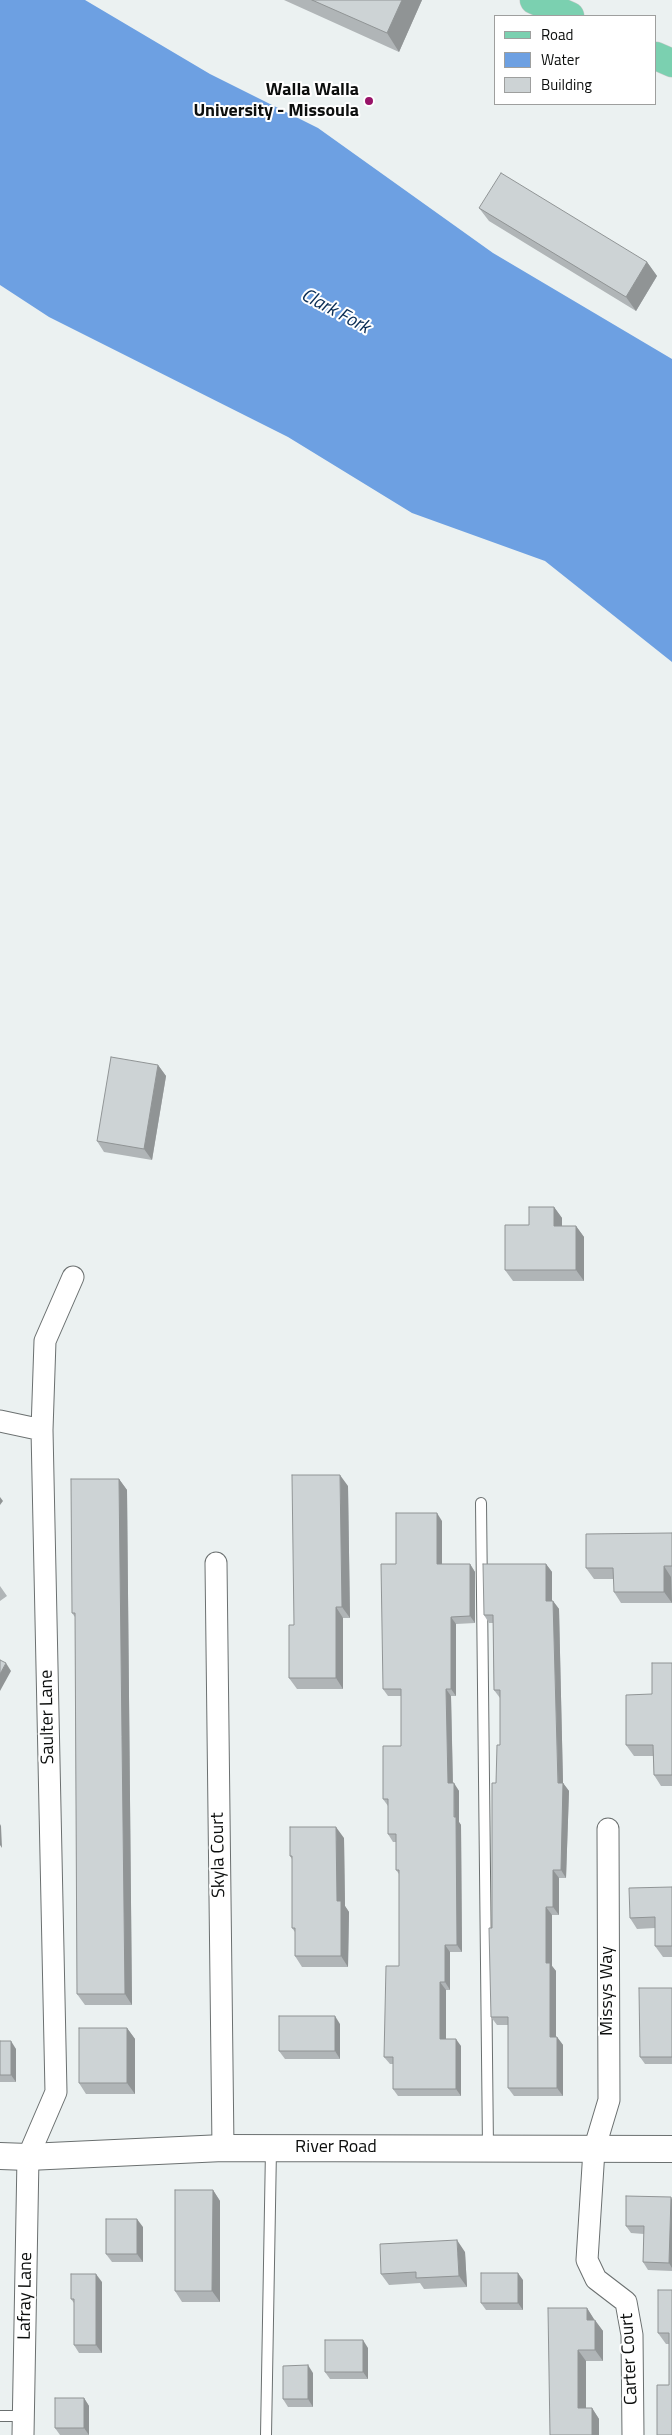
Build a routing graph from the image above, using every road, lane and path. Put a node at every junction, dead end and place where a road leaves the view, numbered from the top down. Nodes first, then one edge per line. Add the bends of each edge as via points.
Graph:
1 (534, 0) edge
2 (568, 15) edge
3 (657, 56) edge
4 (672, 63) edge
5 (72, 1276) dead end
6 (0, 1421) edge
7 (42, 1430) junction
8 (481, 1503) dead end
9 (216, 1563) dead end
10 (608, 1829) dead end
11 (223, 2148) junction
12 (271, 2148) junction
13 (488, 2148) junction
14 (672, 2149) edge
15 (594, 2150) junction
16 (0, 2156) edge
17 (28, 2157) junction
18 (0, 2416) edge
19 (23, 2425) edge
20 (266, 2435) edge
21 (634, 2435) edge

1 - 2 main road
3 - 4 main road
5 - 7 street, Saulter Lane via 45,1341
6 - 7 street
7 - 17 street, Saulter Lane via 56,2092
8 - 13 lane
9 - 11 street, Skyla Court
10 - 15 street, Missys Way via 609,2100
11 - 12 street, River Road
11 - 17 street, River Road
12 - 13 street, River Road
12 - 20 lane
13 - 15 street, River Road
14 - 15 street, River Road
15 - 21 street, Carter Court via 587,2260 596,2279 626,2302 632,2335
16 - 17 street, River Road
17 - 19 street, Lafray Lane
18 - 19 lane

